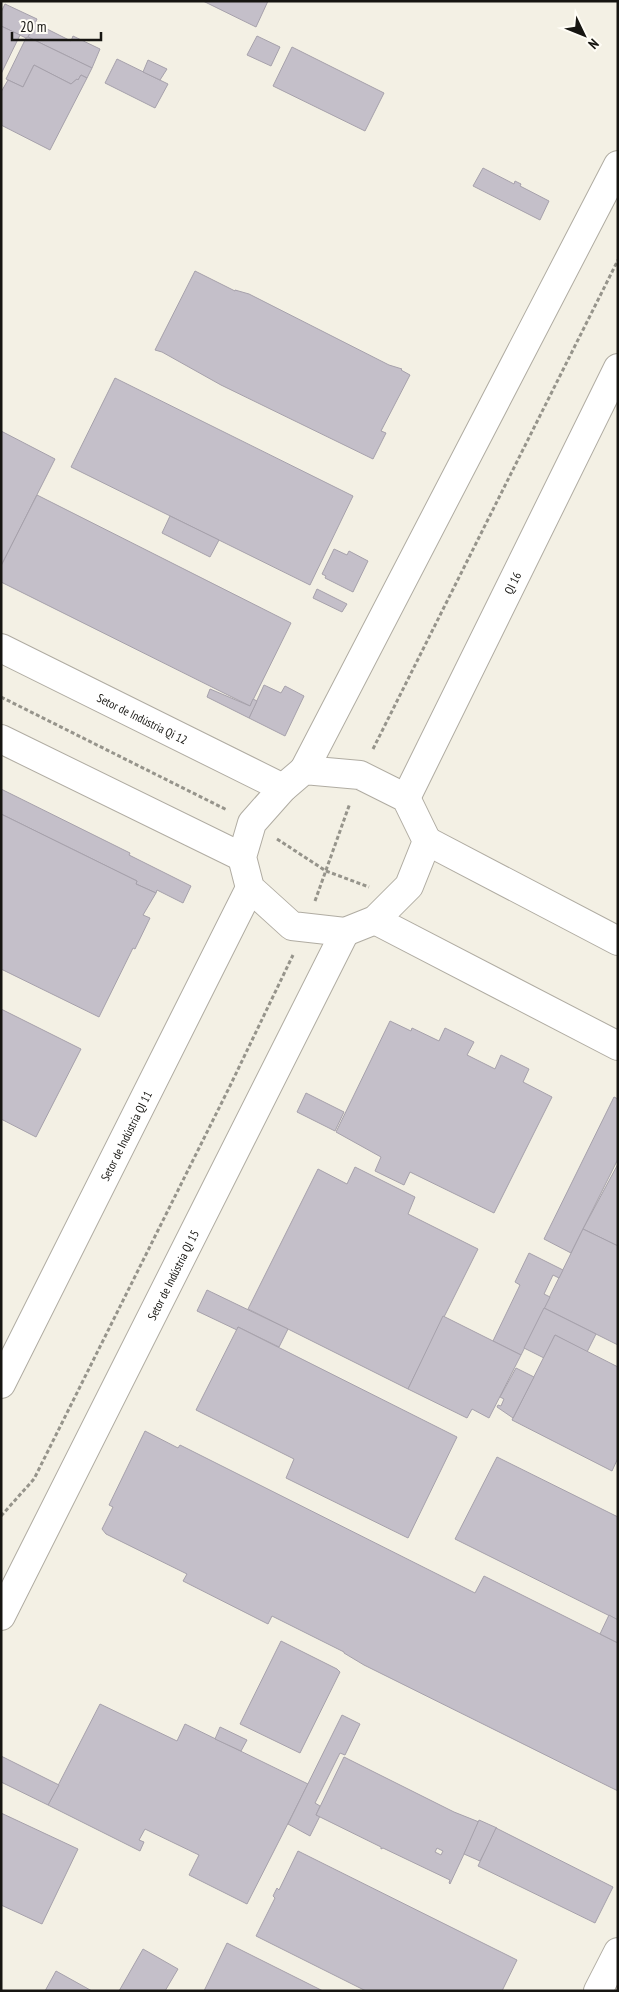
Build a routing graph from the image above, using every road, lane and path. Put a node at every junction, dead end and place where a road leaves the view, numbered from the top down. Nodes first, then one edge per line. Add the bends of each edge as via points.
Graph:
1 (618, 165) edge
2 (618, 260) edge
3 (618, 368) edge
4 (1, 648) edge
5 (1, 697) edge
6 (1, 739) edge
7 (304, 770) junction
8 (360, 775) junction
9 (283, 788) junction
10 (406, 798) junction
11 (252, 823) junction
12 (427, 841) junction
13 (242, 857) junction
14 (326, 871) junction
15 (250, 888) junction
16 (397, 898) junction
17 (375, 920) junction
18 (306, 927) junction
19 (345, 932) junction
20 (618, 941) edge
21 (618, 1046) edge
22 (1, 1384) edge
23 (1, 1516) edge
24 (1, 1616) edge
25 (618, 1952) edge
26 (598, 1991) edge

1 - 7 street
2 - 8 path
3 - 10 street, QI 16
4 - 9 street, Setor de Indústria Qi 12
5 - 11 path
6 - 13 street
7 - 8 street
7 - 9 street
8 - 10 street
8 - 14 path
9 - 11 street
10 - 12 street
11 - 13 street
11 - 14 path
12 - 16 street via 409,886
12 - 20 street
13 - 15 street
14 - 16 path
14 - 18 path
15 - 18 street via 292,926
15 - 22 street, Setor de Indústria QI 11
16 - 17 street
17 - 19 street
17 - 21 street
18 - 19 street
18 - 23 path via 230,1088 34,1478
19 - 24 street, Setor de Indústria QI 15
25 - 26 street

